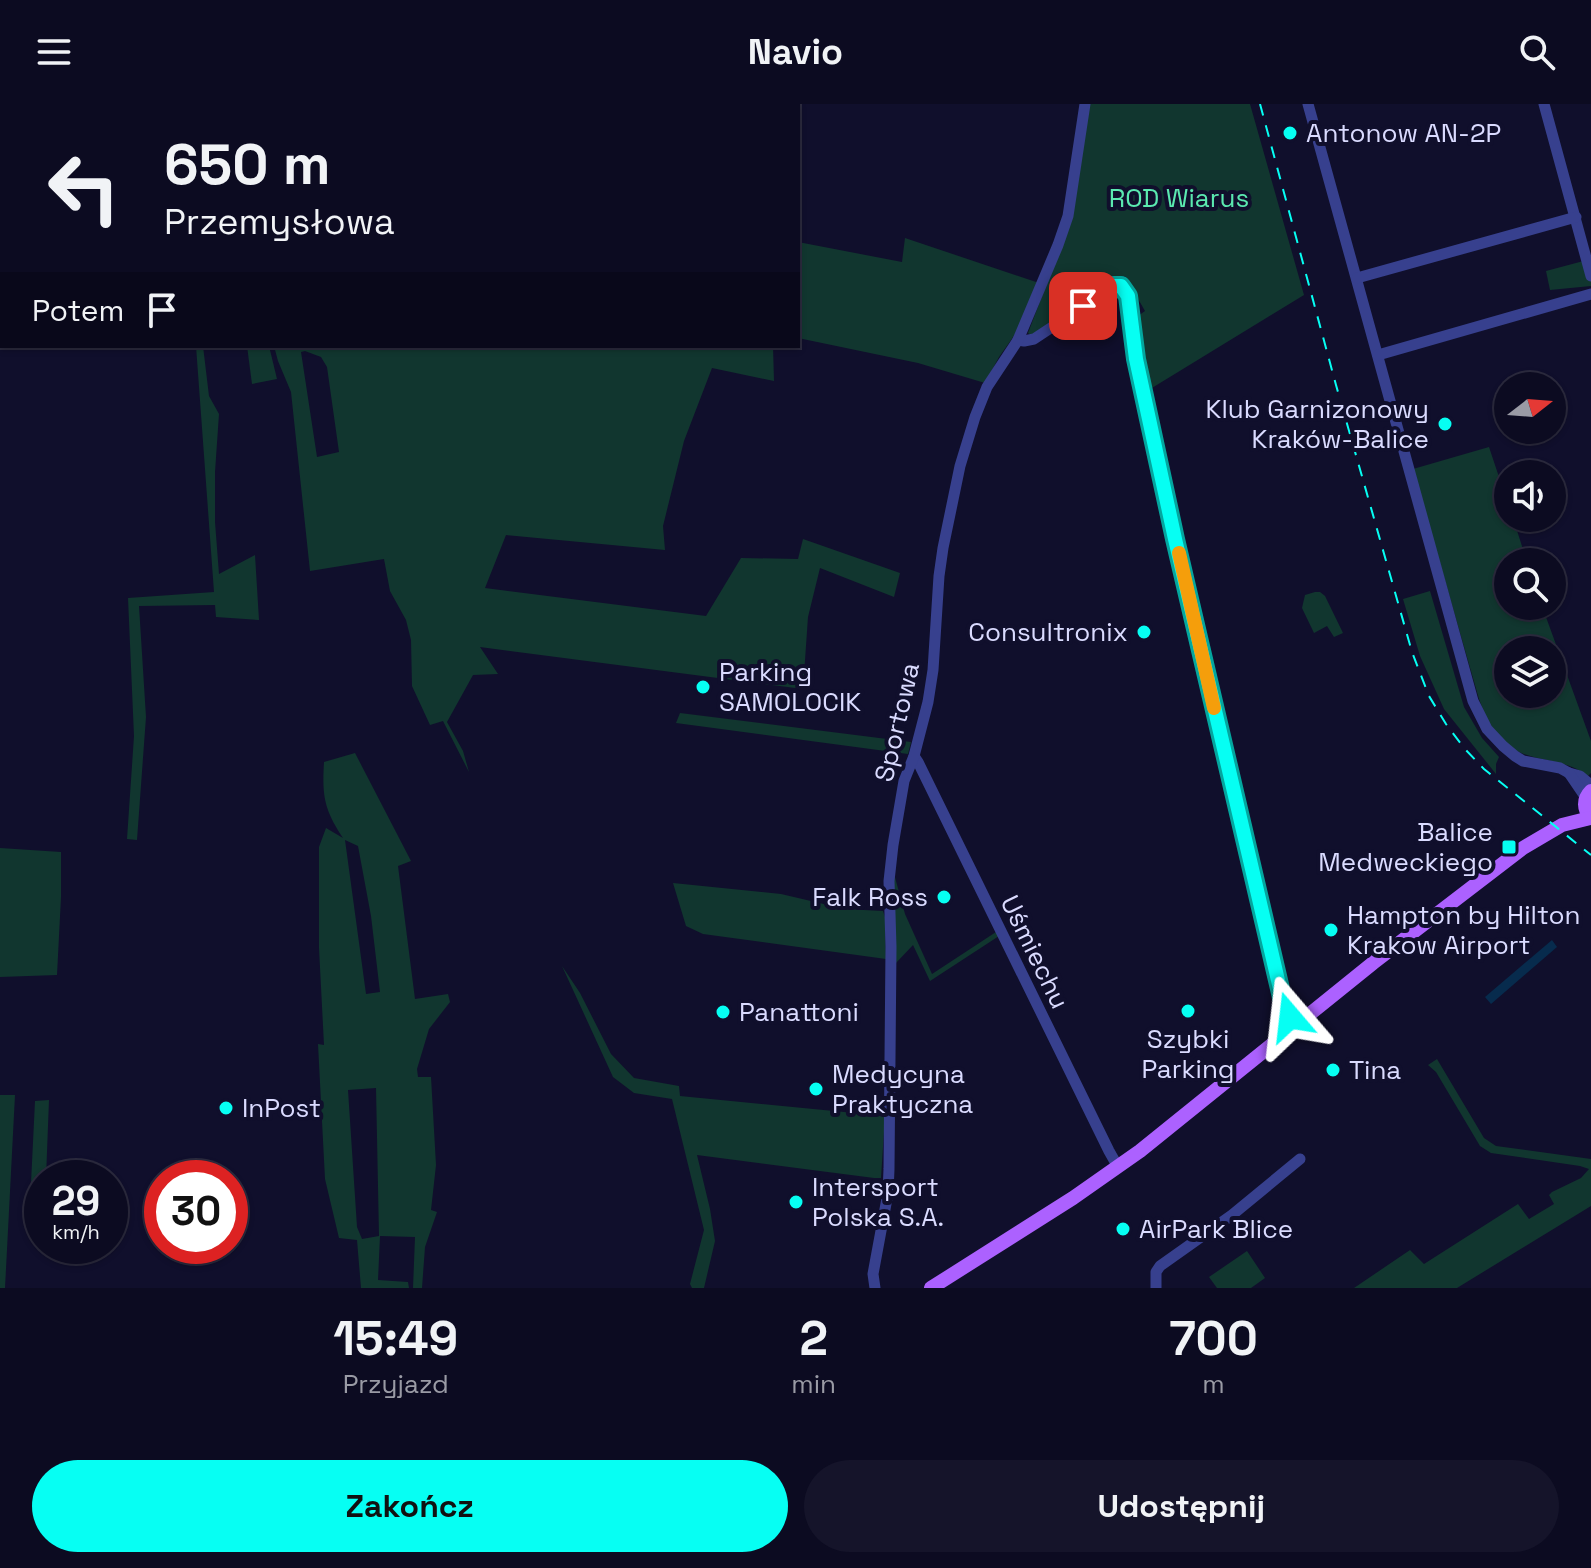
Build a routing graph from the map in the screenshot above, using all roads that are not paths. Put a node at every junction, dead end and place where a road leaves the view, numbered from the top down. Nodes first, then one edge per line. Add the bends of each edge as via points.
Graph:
1 (1085, 104) edge
2 (1308, 104) edge
3 (1544, 104) edge
4 (1576, 217) junction
5 (1591, 276) edge
6 (1357, 278) junction
7 (1591, 294) edge
8 (1018, 340) junction
9 (1378, 355) junction
10 (914, 756) junction
11 (1589, 802) edge
12 (1296, 1026) junction
13 (1300, 1159) dead end
14 (1118, 1167) junction
15 (872, 1285) edge
16 (931, 1288) edge
17 (1156, 1288) edge

1 - 8 street, Sportowa via 1068,216
2 - 6 street
3 - 4 street
4 - 5 street
4 - 6 street
6 - 9 street
7 - 9 street
8 - 10 street, Sportowa via 987,387 960,466 939,576 933,674
8 - 12 street via 1034,339 1114,286 1121,286 1128,296 1136,359 1200,647 1284,1006
9 - 11 street via 1479,714 1515,756 1569,773
10 - 14 street, Uśmiechu
10 - 15 street, Sportowa via 904,781 889,881 888,1193
11 - 12 main road
12 - 14 main road
13 - 17 street via 1160,1266
14 - 16 main road

